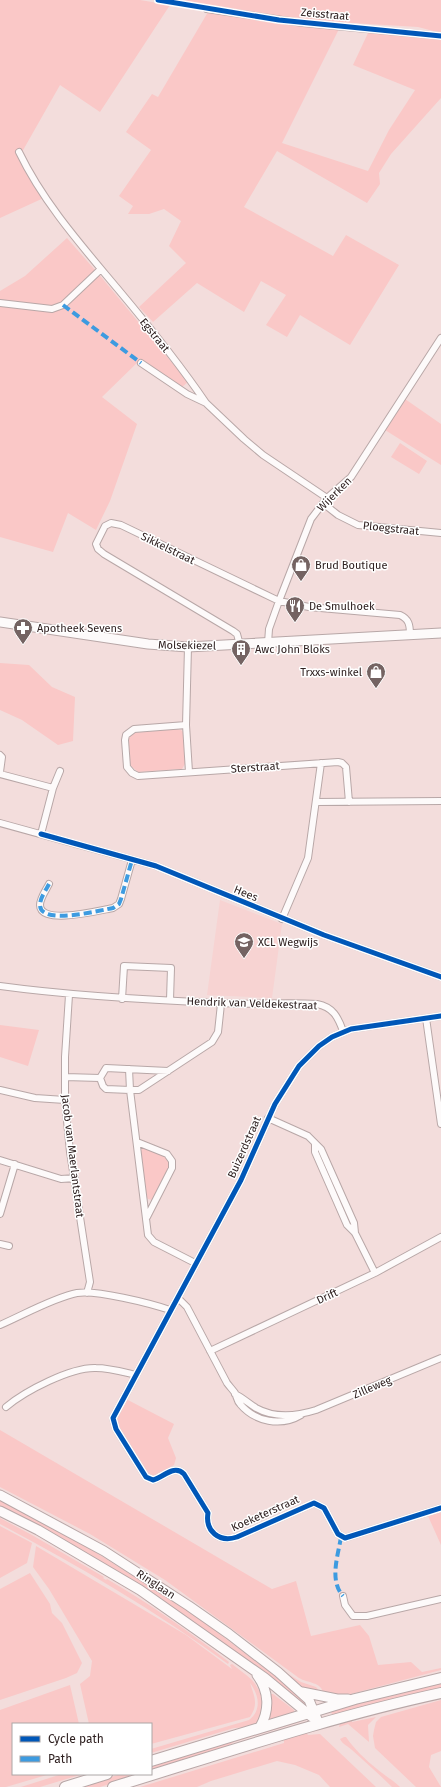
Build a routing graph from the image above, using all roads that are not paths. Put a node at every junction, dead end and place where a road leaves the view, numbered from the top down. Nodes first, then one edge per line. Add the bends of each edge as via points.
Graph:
1 (207, 9) dead end
2 (441, 36) edge
3 (20, 152) dead end
4 (101, 269) junction
5 (0, 303) edge
6 (441, 338) edge
7 (141, 362) dead end
8 (206, 404) junction
9 (326, 501) junction
10 (441, 533) edge
11 (279, 601) junction
12 (2, 623) edge
13 (441, 633) edge
14 (410, 634) junction
15 (268, 643) junction
16 (240, 645) junction
17 (188, 647) junction
18 (186, 725) junction
19 (0, 756) edge
20 (321, 763) junction
21 (60, 771) dead end
22 (189, 772) junction
23 (0, 773) edge
24 (53, 788) junction
25 (441, 801) edge
26 (316, 802) junction
27 (349, 802) junction
28 (0, 823) edge
29 (41, 834) junction
30 (132, 860) junction
31 (49, 884) dead end
32 (282, 919) junction
33 (441, 977) edge
34 (0, 986) edge
35 (69, 995) junction
36 (122, 998) junction
37 (170, 1000) junction
38 (221, 1004) junction
39 (441, 1016) edge
40 (426, 1018) junction
41 (343, 1031) junction
42 (129, 1069) junction
43 (168, 1071) junction
44 (65, 1077) junction
45 (100, 1078) junction
46 (0, 1090) edge
47 (130, 1090) junction
48 (65, 1100) junction
49 (440, 1113) edge
50 (268, 1118) junction
51 (441, 1124) edge
52 (137, 1142) junction
53 (0, 1160) edge
54 (15, 1164) junction
55 (75, 1178) junction
56 (0, 1214) edge
57 (147, 1217) junction
58 (441, 1237) edge
59 (0, 1244) edge
60 (9, 1246) dead end
61 (195, 1263) junction
62 (376, 1272) junction
63 (87, 1292) junction
64 (178, 1298) junction
65 (170, 1310) junction
66 (0, 1325) edge
67 (210, 1351) junction
68 (441, 1358) edge
69 (136, 1375) junction
70 (6, 1407) dead end
71 (0, 1495) edge
72 (439, 1509) edge
73 (0, 1511) edge
74 (343, 1596) dead end
75 (441, 1599) edge
76 (255, 1672) junction
77 (441, 1678) edge
78 (300, 1691) junction
79 (441, 1693) edge
80 (356, 1699) junction
81 (311, 1712) junction
82 (319, 1724) junction
83 (260, 1727) junction
84 (152, 1761) edge
85 (104, 1775) edge
86 (65, 1787) edge
87 (113, 1787) edge

1 - 2 street, Zeisstraat via 303,23
3 - 4 street, Egstraat via 59,218
4 - 5 street via 58,308
4 - 8 street, Egstraat via 175,358
6 - 9 street, Wijerken via 351,477
7 - 8 street, Egstraat
8 - 9 street, Egstraat via 244,439
9 - 10 street, Ploegstraat via 338,515 358,525
9 - 11 street, Wijerken via 308,524
11 - 14 street, Sikkelstraat via 308,607 400,615 409,622
11 - 15 street, Wijerken
11 - 16 street, Sikkelstraat via 121,525 111,523 105,526 96,544 98,549 234,631
12 - 17 main road, Molsekiezel via 171,647
13 - 14 main road, Molsekiezel
14 - 15 main road, Molsekiezel
15 - 16 main road, Molsekiezel
16 - 17 main road, Molsekiezel
17 - 18 street
18 - 22 street
18 - 22 street, Sterstraat via 134,728 126,735 125,740 127,767 138,776
19 - 23 street
20 - 22 street, Sterstraat
20 - 26 street
20 - 27 street, Sterstraat via 338,762 346,767
21 - 24 street
23 - 24 street
24 - 29 street
25 - 27 street
26 - 27 street
26 - 32 street via 308,858
28 - 29 street, Hees
29 - 30 street, Hees
30 - 31 street via 121,899 113,908 63,916 50,915 43,912 40,907
30 - 32 street, Hees via 156,866
32 - 33 street, Hees
34 - 35 street, Hendrik van Veldekestraat
35 - 36 street, Hendrik van Veldekestraat
35 - 44 street, Jacob van Maerlantstraat
36 - 37 street, Hendrik van Veldekestraat
36 - 37 street via 124,966 171,968
37 - 38 street, Hendrik van Veldekestraat
38 - 41 street, Hendrik van Veldekestraat via 324,1005 338,1017
38 - 43 street via 216,1037
39 - 40 street, Buizerdstraat
40 - 41 street, Buizerdstraat
40 - 49 street
41 - 50 street, Buizerdstraat via 319,1046 299,1066
42 - 43 street
42 - 45 street via 106,1068
42 - 47 street
43 - 47 street via 138,1090
44 - 45 street
44 - 48 street, Jacob van Maerlantstraat
45 - 47 street via 106,1089
46 - 48 street via 35,1098
47 - 52 street
48 - 55 street, Jacob van Maerlantstraat
49 - 51 street
50 - 61 street, Buizerdstraat via 241,1180
50 - 62 street via 308,1136 315,1144 315,1152 347,1225 355,1232
52 - 57 street
52 - 57 street via 167,1154 172,1160 172,1168
53 - 54 street
54 - 55 street via 61,1178
54 - 56 street
55 - 63 street, Jacob van Maerlantstraat via 90,1282
57 - 61 street via 150,1239
58 - 62 street, Drift
59 - 60 street
61 - 64 street, Buizerdstraat
62 - 67 street, Drift
63 - 65 street
63 - 66 street via 62,1298
64 - 65 street, Buizerdstraat
64 - 67 street, Zilleweg via 187,1307
65 - 69 street, Buizerdstraat
67 - 68 street, Zilleweg via 238,1403 266,1421 285,1422
69 - 70 street via 108,1369 84,1368 19,1396
69 - 72 street, Koeketerstraat via 115,1413 113,1422 146,1477 153,1480 176,1470 184,1474 208,1513 207,1520 219,1538 228,1540 237,1537 314,1503 324,1508 338,1534 345,1538
71 - 78 main road, Ringlaan via 143,1575 229,1634
73 - 76 main road, Ringlaan via 38,1530 140,1590
74 - 75 street via 345,1605 353,1616 367,1616
76 - 81 main road, Ringlaan
76 - 83 main road, Ringlaan via 264,1684 266,1693 266,1715
77 - 80 highway, Ringlaan
78 - 80 main road, Ringlaan via 337,1699
78 - 81 main road, Ringlaan via 309,1700
79 - 82 highway
80 - 81 highway, Ringlaan
81 - 82 main road, Ringlaan
81 - 83 highway
82 - 87 highway
83 - 84 highway
85 - 86 highway

